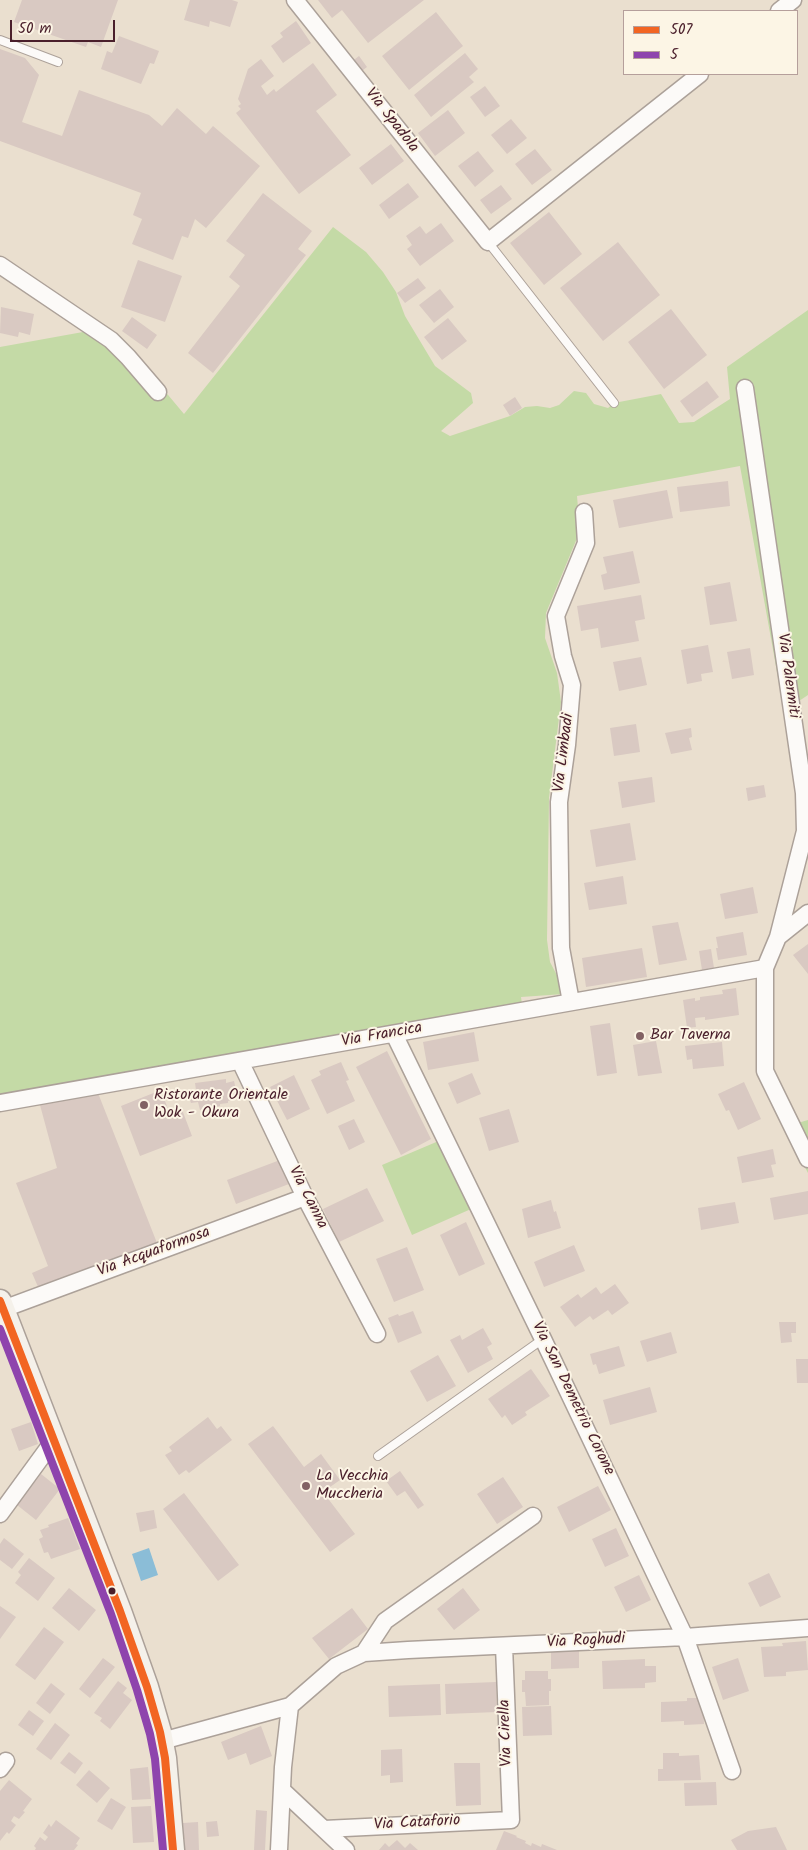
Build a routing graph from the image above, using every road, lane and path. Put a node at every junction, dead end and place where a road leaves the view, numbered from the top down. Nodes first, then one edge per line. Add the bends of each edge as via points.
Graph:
1 (296, 0) edge
2 (793, 0) edge
3 (780, 10) edge
4 (0, 40) edge
5 (58, 62) dead end
6 (699, 75) edge
7 (488, 242) junction
8 (0, 265) edge
9 (745, 388) dead end
10 (158, 392) dead end
11 (614, 402) dead end
12 (584, 512) dead end
13 (808, 913) edge
14 (778, 937) junction
15 (765, 968) junction
16 (571, 1002) junction
17 (394, 1034) junction
18 (240, 1061) junction
19 (0, 1103) edge
20 (808, 1160) edge
21 (305, 1197) junction
22 (1, 1305) edge
23 (377, 1334) dead end
24 (543, 1339) junction
25 (54, 1440) junction
26 (378, 1456) dead end
27 (0, 1514) edge
28 (533, 1516) dead end
29 (808, 1628) edge
30 (685, 1637) junction
31 (504, 1646) junction
32 (364, 1653) junction
33 (290, 1706) junction
34 (162, 1741) junction
35 (732, 1771) dead end
36 (282, 1790) junction
37 (511, 1820) joint
38 (324, 1829) junction
39 (173, 1850) edge
40 (279, 1850) edge
41 (346, 1850) edge

1 - 7 street, Via Spadola
2 - 3 street
4 - 5 lane
6 - 7 street
7 - 11 lane, Via Spadola
8 - 10 street via 111,340
9 - 14 street, Via Palermiti via 804,793 805,831
12 - 16 street, Via Limbadi via 586,543 556,616 572,685 559,802 561,948
13 - 14 street
14 - 15 street, Via Palermiti
15 - 16 street, Via Francica
15 - 20 street, Via Palermiti via 765,1070
16 - 17 street, Via Francica
17 - 18 street, Via Francica
17 - 24 street, Via San Demetrio Corone
18 - 19 street, Via Francica
18 - 21 street, Via Canna
21 - 22 street, Via Acquaformosa
21 - 23 street, Via Canna
22 - 25 main road
24 - 26 lane
24 - 30 street, Via San Demetrio Corone
25 - 27 street
25 - 34 main road via 129,1636
28 - 32 street via 385,1621
29 - 30 street, Via Roghudi
30 - 31 street, Via Roghudi
30 - 35 street, Via San Demetrio Corone
31 - 32 street, Via Roghudi
31 - 37 street, Via Cirella
32 - 33 street, Via Roghudi via 336,1666
33 - 34 street, Via Roghudi
33 - 36 street
34 - 39 main road
36 - 38 street
36 - 40 street
37 - 38 street, Via Cataforio
38 - 41 street

